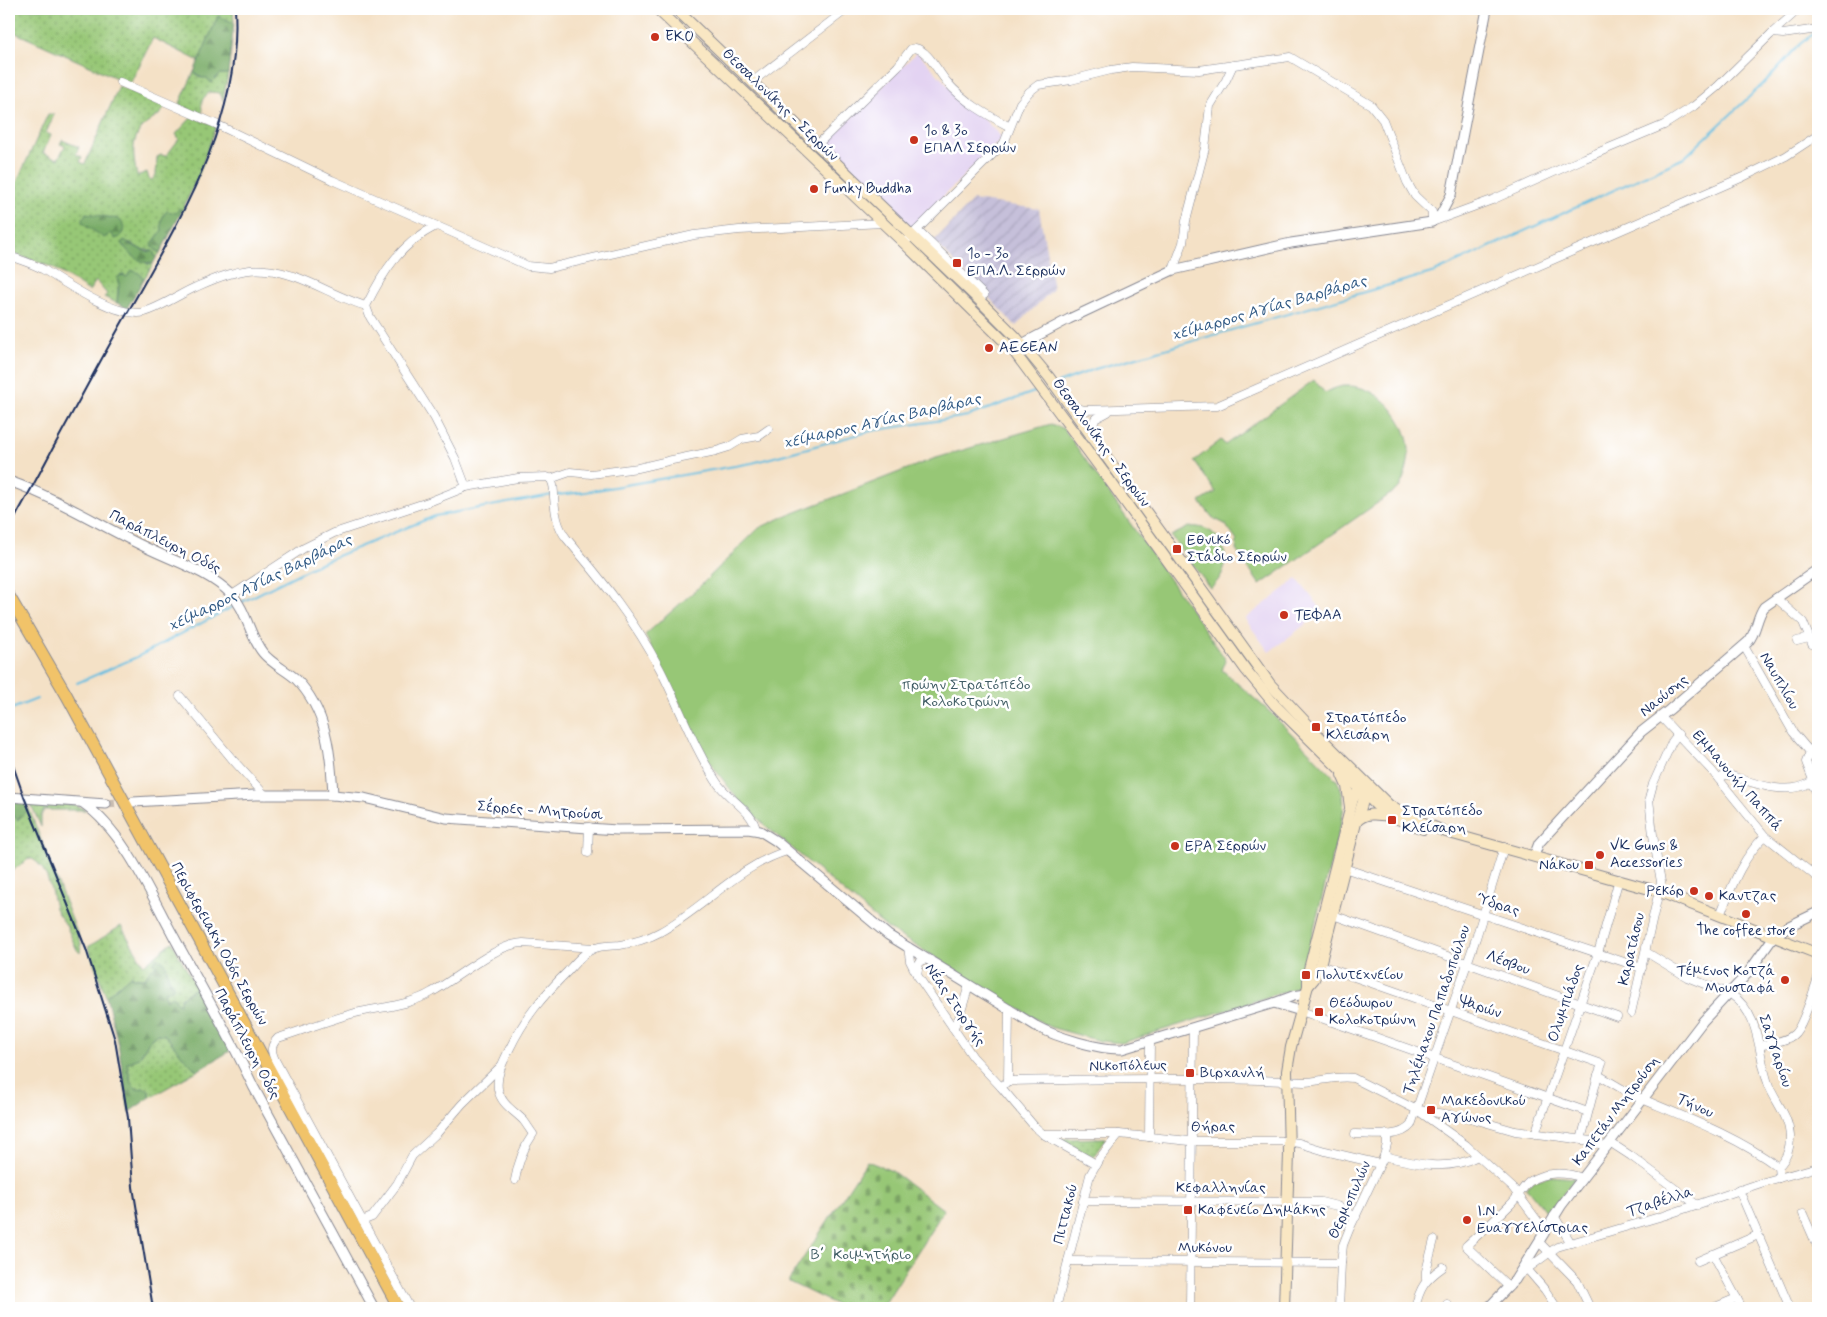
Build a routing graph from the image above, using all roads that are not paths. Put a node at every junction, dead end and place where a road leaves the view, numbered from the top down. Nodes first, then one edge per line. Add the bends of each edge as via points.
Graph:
1 (657, 9) edge
2 (676, 9) edge
3 (847, 9) edge
4 (1487, 9) edge
5 (1799, 9) edge
6 (1818, 29) edge
7 (1772, 33) junction
8 (1233, 65) junction
9 (120, 82) dead end
10 (752, 82) junction
11 (1010, 127) junction
12 (1818, 135) edge
13 (817, 144) junction
14 (1432, 222) junction
15 (883, 223) junction
16 (436, 226) junction
17 (911, 236) junction
18 (9, 256) edge
19 (1173, 270) junction
20 (981, 298) junction
21 (366, 306) junction
22 (971, 308) junction
23 (1022, 344) junction
24 (1031, 363) junction
25 (1066, 402) junction
26 (1117, 410) junction
27 (770, 429) dead end
28 (1090, 436) junction
29 (9, 481) edge
30 (552, 481) junction
31 (466, 487) junction
32 (1818, 569) edge
33 (9, 596) edge
34 (234, 598) junction
35 (1776, 598) junction
36 (1797, 641) dead end
37 (1744, 646) junction
38 (180, 696) dead end
39 (1661, 717) junction
40 (1678, 734) junction
41 (1818, 742) edge
42 (1810, 752) junction
43 (1339, 770) junction
44 (1719, 779) junction
45 (1814, 780) edge
46 (1365, 788) junction
47 (1818, 794) edge
48 (266, 795) junction
49 (333, 795) junction
50 (9, 797) edge
51 (132, 802) tunnel mouth
52 (83, 803) junction
53 (106, 804) tunnel mouth
54 (1350, 809) junction
55 (1390, 816) junction
56 (1356, 823) junction
57 (589, 827) junction
58 (756, 830) junction
59 (1446, 832) junction
60 (1765, 836) junction
61 (1504, 847) junction
62 (787, 851) junction
63 (588, 853) dead end
64 (1534, 856) junction
65 (1344, 868) junction
66 (1818, 878) edge
67 (1619, 879) junction
68 (1660, 892) junction
69 (1818, 912) edge
70 (1484, 914) junction
71 (1720, 914) junction
72 (1333, 915) junction
73 (1774, 937) junction
74 (908, 947) junction
75 (594, 948) junction
76 (1646, 952) junction
77 (1598, 953) junction
78 (1818, 954) edge
79 (930, 960) junction
80 (1468, 963) junction
81 (1320, 965) junction
82 (1642, 968) junction
83 (917, 975) junction
84 (1818, 978) edge
85 (969, 985) junction
86 (1307, 990) junction
87 (1729, 993) junction
88 (1274, 1003) junction
89 (1581, 1004) junction
90 (1010, 1009) junction
91 (1301, 1012) junction
92 (1451, 1012) junction
93 (1631, 1013) dead end
94 (1617, 1017) dead end
95 (953, 1028) junction
96 (1193, 1028) junction
97 (1150, 1041) junction
98 (1760, 1046) junction
99 (1564, 1051) junction
100 (1435, 1059) junction
101 (501, 1065) junction
102 (1598, 1075) junction
103 (1150, 1079) junction
104 (1191, 1079) junction
105 (1287, 1080) junction
106 (1008, 1081) junction
107 (1001, 1087) junction
108 (1547, 1098) junction
109 (1643, 1099) junction
110 (1417, 1110) junction
111 (1588, 1112) junction
112 (1043, 1134) junction
113 (1119, 1134) junction
114 (1355, 1134) dead end
115 (1387, 1134) junction
116 (1535, 1134) junction
117 (1149, 1137) junction
118 (1582, 1140) junction
119 (1190, 1141) junction
120 (1289, 1141) junction
121 (1609, 1145) junction
122 (1478, 1156) junction
123 (1382, 1160) junction
124 (1096, 1164) junction
125 (1778, 1167) junction
126 (1818, 1167) edge
127 (1582, 1178) junction
128 (1779, 1178) junction
129 (515, 1180) dead end
130 (1739, 1190) junction
131 (1519, 1196) junction
132 (1083, 1201) junction
133 (1190, 1202) junction
134 (1288, 1202) junction
135 (1697, 1205) junction
136 (1803, 1214) dead end
137 (1554, 1216) junction
138 (1356, 1217) junction
139 (362, 1221) junction
140 (1545, 1231) junction
141 (1758, 1235) junction
142 (1434, 1240) dead end
143 (1539, 1242) junction
144 (1571, 1243) junction
145 (1818, 1248) edge
146 (1549, 1252) junction
147 (1713, 1254) junction
148 (1068, 1261) junction
149 (1698, 1261) dead end
150 (1190, 1262) junction
151 (1286, 1262) junction
152 (1341, 1263) junction
153 (1442, 1267) dead end
154 (1527, 1269) junction
155 (1518, 1276) junction
156 (1426, 1280) junction
157 (1509, 1287) junction
158 (1737, 1298) junction
159 (374, 1308) edge
160 (399, 1308) edge
161 (410, 1308) edge
162 (1056, 1308) edge
163 (1190, 1308) edge
164 (1284, 1308) edge
165 (1339, 1308) edge
166 (1415, 1308) edge
167 (1488, 1308) edge
168 (1558, 1308) edge
169 (1590, 1308) edge
170 (1713, 1308) edge
171 (1742, 1308) edge
172 (1790, 1308) edge

1 - 15 main road, Θεσσαλονίκης - Σερρών
2 - 10 main road, Θεσσαλονίκης - Σερρών
3 - 10 street
4 - 14 street via 1451,195 1441,214
5 - 7 street
6 - 7 street
7 - 14 street via 1717,88 1664,125 1492,200
8 - 11 street via 1199,70 1132,67 1043,83 1024,98
8 - 14 street via 1292,57 1371,105 1383,120 1407,182 1415,196 1432,212
8 - 19 street via 1210,106 1205,148 1183,243
9 - 16 street
10 - 13 main road, Θεσσαλονίκης - Σερρών
11 - 13 street via 964,99 923,52 915,48
11 - 17 street via 1004,143
12 - 26 street via 1786,156 1743,177 1217,406
13 - 17 main road, Θεσσαλονίκης - Σερρών
14 - 19 street via 1291,243
15 - 16 street via 709,233 549,268 528,266
15 - 17 main road, Θεσσαλονίκης - Σερρών
16 - 21 street via 424,232 393,260
17 - 20 main road, Θεσσαλονίκης - Σερρών
17 - 22 main road, Θεσσαλονίκης - Σερρών
18 - 21 street via 44,270 84,295 136,313 143,313 237,272 265,270 298,279
19 - 23 street
20 - 22 street
20 - 23 main road, Θεσσαλονίκης - Σερρών
21 - 31 street via 434,417
22 - 24 main road, Θεσσαλονίκης - Σερρών
23 - 24 main road, Θεσσαλονίκης - Σερρών
24 - 25 main road, Θεσσαλονίκης - Σερρών
24 - 43 main road, Θεσσαλονίκης - Σερρών via 1055,406 1246,670 1270,700
25 - 26 street via 1082,410
25 - 28 main road, Θεσσαλονίκης - Σερρών
26 - 28 street via 1097,417
27 - 30 street via 716,451 638,468 591,474 570,472
28 - 46 main road, Θεσσαλονίκης - Σερρών via 1270,684
29 - 34 street, Παράπλευρη Οδός via 55,500 200,574
30 - 31 street via 541,476
30 - 58 street via 561,531 636,626 660,668 705,763 717,783 750,816
31 - 34 street via 319,540 284,560
32 - 35 street, Ναούσης
33 - 160 main road, Περιφερειακή Οδός Σερρών via 75,711
34 - 49 street, Παράπλευρη Οδός via 265,656 295,679 321,716 330,750
35 - 36 street via 1806,628 1810,641
35 - 37 street, Ναούσης via 1762,610 1753,635
37 - 39 street, Ναούσης
37 - 42 street, Ναυπλίου via 1792,732
38 - 48 street
39 - 40 street, Εμμανουήλ Παππά
39 - 64 street, Ναούσης via 1639,734 1539,844
40 - 44 street, Εμμανουήλ Παππά
40 - 68 street, Καρατάσου via 1649,799 1661,879
41 - 42 street
42 - 45 street via 1806,762
43 - 46 main road, Θεσσαλονίκης - Σερρών
43 - 54 main road via 1346,784
44 - 45 street via 1726,774 1758,784 1788,788 1801,787
44 - 60 street, Εμμανουήλ Παππά
45 - 47 street via 1813,787
46 - 54 main road
46 - 55 main road
46 - 56 main road
46 - 59 main road via 1398,811
48 - 49 street, Σέρρες - Μητρούσι
48 - 51 street, Σέρρες - Μητρούσι
49 - 57 street, Σέρρες - Μητρούσι via 364,798 446,818
50 - 52 street
52 - 53 street
52 - 159 street, Παράπλευρη Οδός via 109,827 138,871
54 - 86 main road via 1308,973
55 - 56 main road via 1364,816
55 - 59 main road via 1428,830
56 - 65 main road
57 - 58 street, Σέρρες - Μητρούσι
57 - 63 street
58 - 62 street, Σέρρες - Μητρούσι
59 - 61 main road
60 - 66 street, Εμμανουήλ Παππά
60 - 71 street via 1742,864
61 - 64 main road
61 - 70 street, Τηλέμαχου Παπαδοπούλου
62 - 74 street, Σέρρες - Μητρούσι via 880,928
62 - 75 street via 753,865 658,933
64 - 67 main road
65 - 70 street, Ύδρας
65 - 72 main road
67 - 68 main road
67 - 77 street, Ολυμπιάδος
68 - 71 main road
68 - 76 street, Καρατάσου
69 - 73 street
70 - 77 street, Ύδρας
70 - 80 street, Τηλέμαχου Παπαδοπούλου
71 - 73 main road
72 - 80 street, Λέσβου
72 - 81 main road
73 - 78 main road
73 - 87 street, Καπετάν Μητρούση
74 - 79 street, Σέρρες - Μητρούσι
74 - 83 street, Νέας Στοργής
75 - 101 street via 580,958 536,1004
75 - 139 street via 512,944 420,999 340,1018 278,1038 272,1043 275,1060
76 - 82 street, Καρατάσου
76 - 87 street via 1687,977
77 - 82 street, Ύδρας
77 - 89 street, Ολυμπιάδος
79 - 83 street via 925,958 919,963
79 - 85 street, Σέρρες - Μητρούσι
80 - 89 street, Λέσβου
80 - 92 street, Τηλέμαχου Παπαδοπούλου
81 - 86 main road
81 - 92 street, Ψαρών
82 - 93 street, Καρατάσου
83 - 95 street, Νέας Στοργής
84 - 98 street via 1796,1033
85 - 90 street, Σέρρες - Μητρούσι
85 - 95 street
86 - 88 street, Σέρρες - Μητρούσι
86 - 91 main road
87 - 98 street, Σαγγαρίου via 1738,1000 1756,1028
87 - 109 street, Καπετάν Μητρούση via 1695,1030
88 - 91 street
88 - 96 street, Σέρρες - Μητρούσι
89 - 94 street, Λέσβου
89 - 99 street, Ολυμπιάδος
90 - 97 street, Σέρρες - Μητρούσι via 1050,1033 1102,1047 1122,1049
90 - 106 street
91 - 100 street
91 - 105 main road via 1289,1056
92 - 99 street, Ψαρών
92 - 100 street, Τηλέμαχου Παπαδοπούλου
95 - 107 street, Νέας Στοργής via 974,1058
96 - 97 street, Σέρρες - Μητρούσι
96 - 104 street
97 - 103 street
98 - 125 street, Σαγγαρίου via 1770,1088 1789,1132 1787,1155
99 - 102 street, Ψαρών via 1602,1064
99 - 108 street, Ολυμπιάδος
100 - 108 street
100 - 110 street, Τηλέμαχου Παπαδοπούλου
101 - 129 street via 498,1078 501,1098 533,1134 521,1156
101 - 139 street via 412,1156 397,1184 372,1217
102 - 109 street, Τήνου
102 - 111 street
103 - 104 street, Νικοπόλεως
103 - 106 street, Νικοπόλεως
103 - 117 street
104 - 105 street, Νικοπόλεως
104 - 119 street
105 - 110 street via 1310,1082 1350,1078
105 - 120 main road
106 - 107 street
107 - 112 street, Νέας Στοργής
108 - 111 street
108 - 116 street, Ολυμπιάδος
109 - 121 street, Καπετάν Μητρούση
109 - 125 street, Τήνου via 1707,1127 1762,1155
110 - 115 street, Τηλέμαχου Παπαδοπούλου via 1408,1129
110 - 116 street via 1464,1117
110 - 122 street
111 - 118 street
112 - 113 street, Θήρας
112 - 124 street, Νέας Στοργής
113 - 117 street, Θήρας
113 - 124 street, Πιττακού
114 - 115 street, Τηλέμαχου Παπαδοπούλου
115 - 123 street, Θερμοπυλών
116 - 118 street
117 - 119 street, Θήρας
118 - 121 street
119 - 120 street, Θήρας
119 - 133 street
120 - 123 street, Θήρας
120 - 134 main road
121 - 127 street, Καπετάν Μητρούση
121 - 135 street via 1631,1156
122 - 123 street via 1458,1164 1440,1165
122 - 131 street
123 - 138 street, Θερμοπυλών
124 - 132 street, Πιττακού
125 - 128 street, Σαγγαρίου
126 - 128 street, Τζαβέλλα
127 - 131 street via 1564,1174 1543,1176 1529,1182
127 - 137 street, Καπετάν Μητρούση
128 - 130 street, Τζαβέλλα
130 - 135 street, Τζαβέλλα
130 - 141 street
131 - 140 street
131 - 157 street via 1466,1246
132 - 133 street, Κεφαλληνίας
132 - 148 street, Πιττακού
133 - 134 street, Κεφαλληνίας
133 - 150 street
134 - 138 street, Κεφαλληνίας via 1330,1204
134 - 151 main road
135 - 144 street, Τζαβέλλα
136 - 145 street
137 - 140 street, Καπετάν Μητρούση
137 - 144 street
138 - 152 street, Θερμοπυλών via 1345,1241
139 - 161 street
140 - 143 street, Καπετάν Μητρούση
141 - 147 street
141 - 172 street
142 - 156 street
143 - 146 street
143 - 155 street, Καπετάν Μητρούση
144 - 146 street, Τζαβέλλα
146 - 154 street, Τζαβέλλα
146 - 169 street via 1579,1284
147 - 149 street
147 - 158 street
148 - 150 street, Μυκόνου
148 - 162 street, Πιττακού
150 - 151 street, Μυκόνου
150 - 163 street
151 - 152 street, Μυκόνου
151 - 164 main road
152 - 165 street, Θερμοπυλών
153 - 156 street
154 - 155 street, Τζαβέλλα
154 - 168 street
155 - 157 street, Καπετάν Μητρούση
156 - 166 street
157 - 167 street, Καπετάν Μητρούση
158 - 170 street
158 - 171 street

